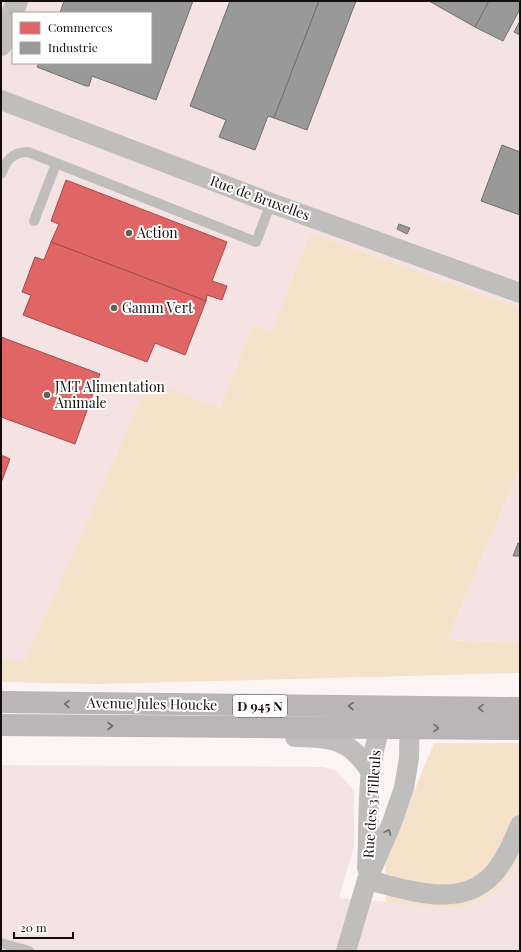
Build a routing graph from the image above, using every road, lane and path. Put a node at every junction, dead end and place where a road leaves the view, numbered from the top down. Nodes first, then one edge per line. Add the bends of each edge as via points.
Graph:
1 (17, 1) edge
2 (13, 12) edge
3 (12, 15) edge
4 (1, 45) edge
5 (1, 100) edge
6 (56, 164) junction
7 (1, 174) edge
8 (271, 203) junction
9 (34, 221) dead end
10 (520, 293) edge
11 (1, 702) edge
12 (520, 708) edge
13 (403, 714) junction
14 (1, 725) edge
15 (218, 726) junction
16 (380, 727) junction
17 (520, 729) edge
18 (371, 772) junction
19 (520, 825) edge
20 (367, 880) junction
21 (1, 943) edge
22 (29, 951) edge
23 (346, 951) edge

1 - 2 street
3 - 4 street
5 - 8 street, Rue de Bruxelles
6 - 7 lane via 28,152 21,152 9,158
6 - 8 lane via 256,242
6 - 9 lane
8 - 10 street, Rue de Bruxelles
13 -> 11 main road, Avenue Jules Houcke / D 945 N
12 -> 13 main road, Avenue Jules Houcke / D 945 N
13 - 16 main road, Avenue Jules Houcke / D 945 N
13 -> 17 main road, Avenue Jules Houcke / D 945 N
20 -> 13 street, Rue des 3 Tilleuls via 404,788 409,758
14 -> 15 main road, Avenue Jules Houcke / D 945 N
15 - 16 main road, Avenue Jules Houcke / D 945 N
15 - 18 street via 264,735 338,742 356,751
16 - 18 street, Rue des 3 Tilleuls
18 - 20 street, Rue des 3 Tilleuls
19 - 20 street via 507,854 494,874 478,886 458,894 435,895
20 - 23 street, Rue des 3 Tilleuls
21 - 22 lane

